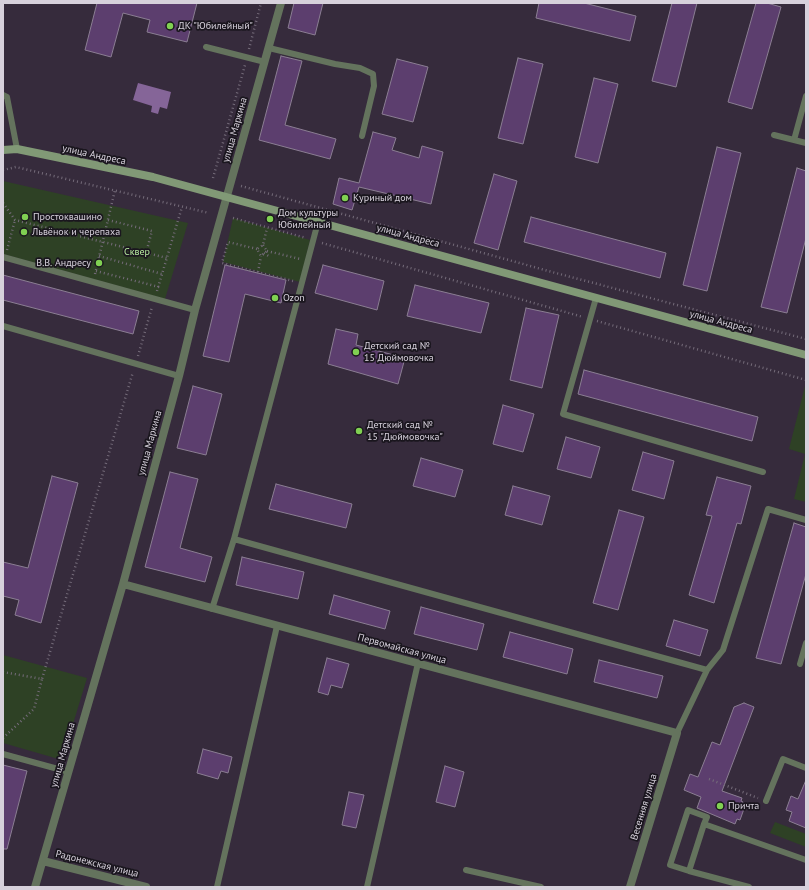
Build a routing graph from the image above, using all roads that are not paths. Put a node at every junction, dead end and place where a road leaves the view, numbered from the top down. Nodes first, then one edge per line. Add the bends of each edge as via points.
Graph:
1 (281, 3) edge
2 (206, 47) dead end
3 (269, 48) junction
4 (265, 62) junction
5 (3, 95) edge
6 (806, 96) edge
7 (774, 135) dead end
8 (362, 136) dead end
9 (794, 140) junction
10 (806, 143) edge
11 (17, 149) junction
12 (3, 150) edge
13 (227, 197) junction
14 (318, 222) junction
15 (3, 257) edge
16 (596, 298) junction
17 (195, 310) junction
18 (3, 326) edge
19 (806, 355) edge
20 (179, 376) junction
21 (763, 472) dead end
22 (806, 520) edge
23 (234, 539) junction
24 (122, 584) junction
25 (212, 609) junction
26 (277, 626) junction
27 (806, 643) edge
28 (418, 663) junction
29 (800, 664) dead end
30 (707, 670) junction
31 (677, 732) junction
32 (3, 754) edge
33 (806, 768) edge
34 (69, 772) junction
35 (766, 801) road end
36 (704, 824) junction
37 (43, 860) junction
38 (806, 860) edge
39 (466, 870) dead end
40 (689, 871) junction
41 (36, 887) edge
42 (146, 887) edge
43 (217, 887) edge
44 (367, 887) edge
45 (541, 887) edge
46 (630, 887) edge
47 (749, 887) edge

1 - 3 street, улица Маркина
2 - 4 lane
3 - 4 street, улица Маркина
3 - 8 lane via 360,68 373,74 374,86
4 - 13 street, улица Маркина
5 - 11 lane via 7,97
6 - 9 lane
7 - 9 lane
9 - 10 lane
11 - 12 street, улица Андреса
11 - 13 street, улица Андреса via 153,177
13 - 14 street, улица Андреса
13 - 17 street, улица Маркина
14 - 16 street, улица Андреса
14 - 23 lane
15 - 17 lane
16 - 19 street, улица Андреса
16 - 21 lane via 563,414
17 - 20 street, улица Маркина
18 - 20 lane
20 - 24 street, улица Маркина
22 - 30 lane via 768,509 723,650
23 - 25 lane
23 - 30 lane
24 - 25 street, Первомайская улица
24 - 34 street, улица Маркина
25 - 26 street, Первомайская улица
26 - 28 street, Первомайская улица
26 - 43 lane
27 - 29 lane
28 - 31 street, Первомайская улица
28 - 44 lane
30 - 31 lane
31 - 46 street, Весенняя улица
32 - 34 lane
33 - 35 lane via 783,759
34 - 37 street, улица Маркина
36 - 38 lane
36 - 40 lane
36 - 40 lane via 707,817 688,810 670,865
37 - 41 street, улица Маркина
37 - 42 street, Радонежская улица
39 - 45 lane
40 - 47 lane

